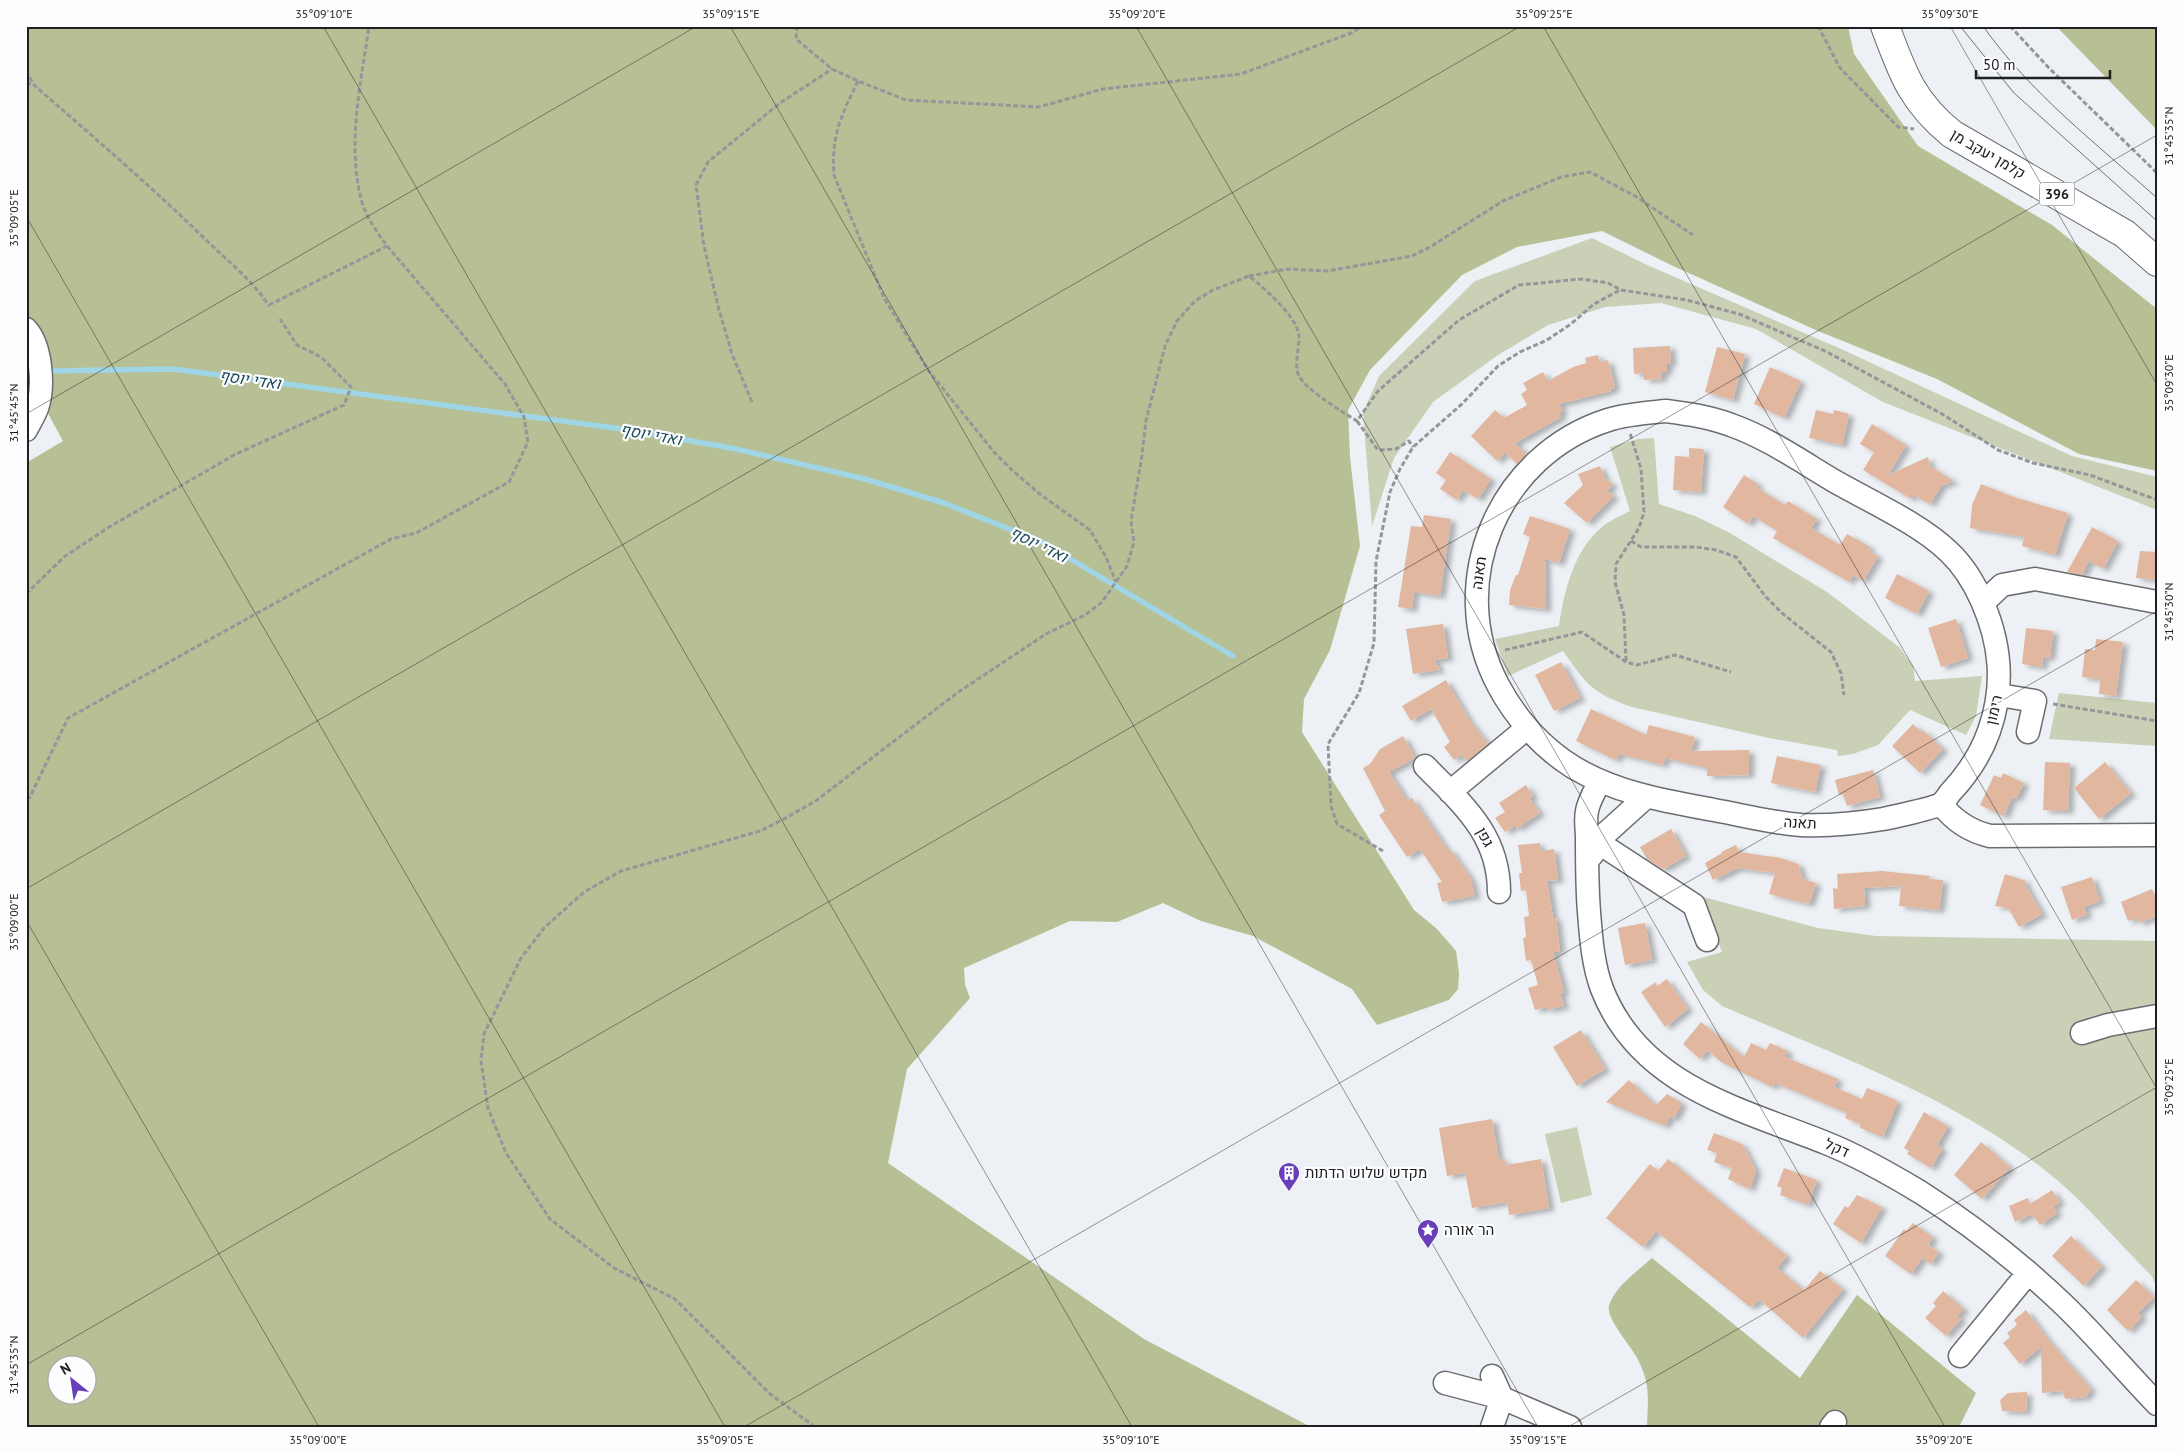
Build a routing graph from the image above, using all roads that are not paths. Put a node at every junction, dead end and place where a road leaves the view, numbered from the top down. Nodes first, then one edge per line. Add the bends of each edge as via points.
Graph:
1 (1885, 26) edge
2 (2157, 262) edge
3 (26, 329) edge
4 (26, 430) edge
5 (2157, 602) edge
6 (1983, 603) junction
7 (1999, 695) junction
8 (1527, 728) junction
9 (2028, 732) dead end
10 (1425, 766) dead end
11 (1600, 781) junction
12 (1450, 792) junction
13 (1646, 797) junction
14 (1941, 804) junction
15 (2157, 835) edge
16 (1593, 841) junction
17 (1499, 892) dead end
18 (1707, 940) dead end
19 (2157, 1016) edge
20 (2082, 1033) dead end
21 (2028, 1273) junction
22 (1960, 1356) dead end
23 (1492, 1376) dead end
24 (1445, 1383) dead end
25 (1502, 1398) junction
26 (2157, 1404) edge
27 (1492, 1427) edge
28 (1570, 1427) edge

1 - 2 main road, קלמן יעקב מן / 396 via 1912,92 1937,122 1952,134 2125,234
3 - 4 street via 37,351 41,386 38,406
5 - 6 street via 2035,579 2002,585
6 - 7 street, רימון via 1998,650
6 - 8 street, תאנה via 1964,568 1935,540 1770,443 1700,415 1666,411 1605,421 1578,433 1531,469 1496,516 1483,548 1476,580 1476,612 1481,643 1491,672
7 - 9 street via 2035,701
7 - 14 street, רימון via 1988,736 1976,759
8 - 11 street, תאנה via 1570,765
8 - 12 street
10 - 12 street, גפן
11 - 13 street, תאנה
11 - 16 street, דקל via 1586,813
12 - 17 street, גפן via 1474,818 1489,841 1497,865
13 - 14 street, תאנה via 1802,825 1880,819
13 - 16 street
14 - 15 street via 1962,825 1990,836
16 - 18 street via 1694,905
16 - 21 street, דקל via 1586,872 1592,942 1602,988 1622,1027 1651,1060 1669,1075 1712,1098 1829,1144 1891,1175 1975,1229
19 - 20 street
21 - 22 street
21 - 26 street, דקל via 2066,1308
23 - 25 street
24 - 25 street
25 - 27 street
25 - 28 street

